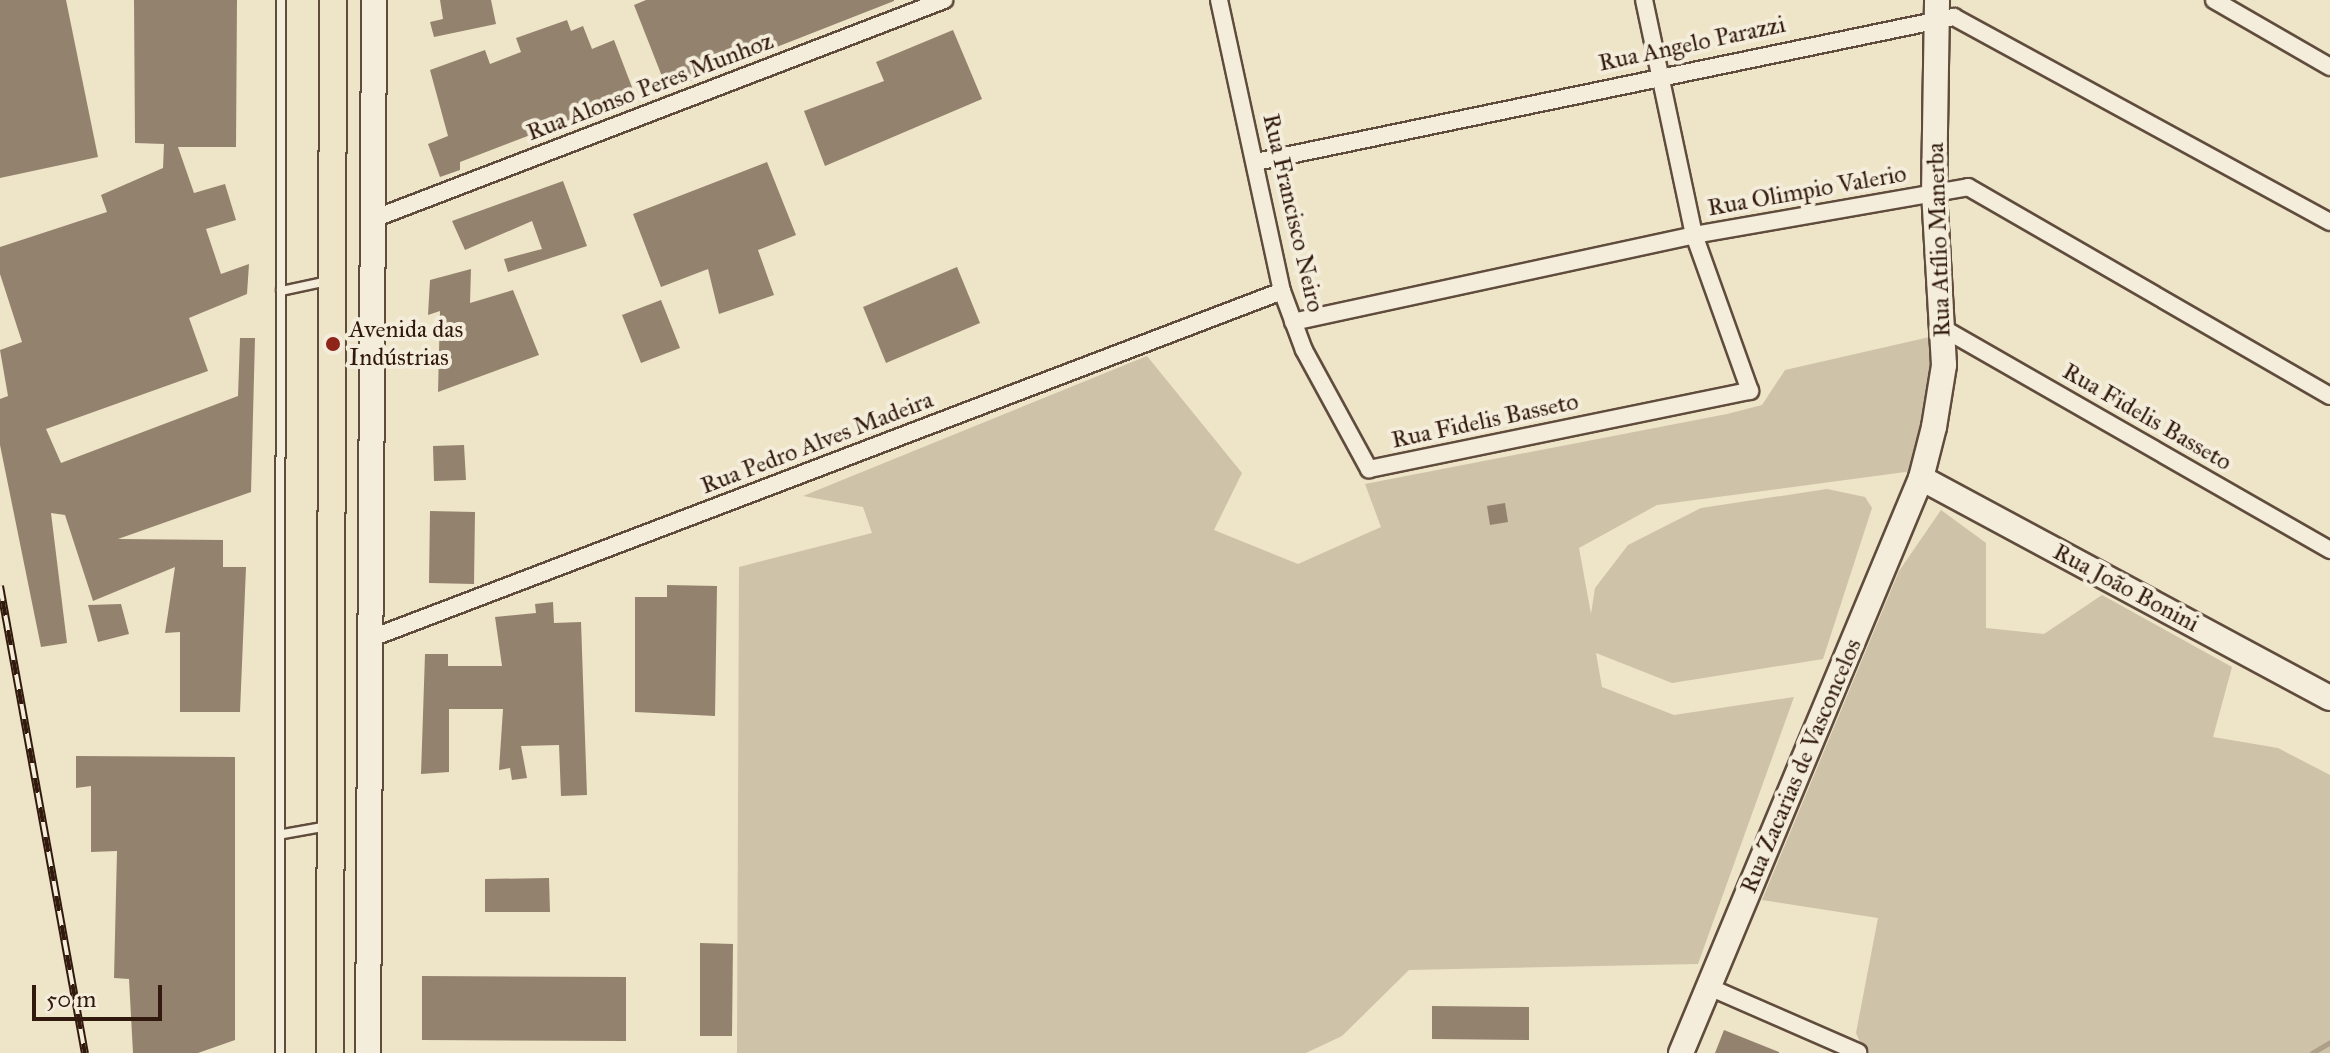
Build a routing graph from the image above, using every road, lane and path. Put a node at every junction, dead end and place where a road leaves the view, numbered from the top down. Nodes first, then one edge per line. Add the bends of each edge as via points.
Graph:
1 (281, 0) edge
2 (333, 0) edge
3 (374, 0) edge
4 (944, 0) edge
5 (1219, 0) edge
6 (1644, 0) edge
7 (2214, 0) edge
8 (1937, 8) edge
9 (2330, 67) edge
10 (1659, 75) junction
11 (1256, 162) junction
12 (1934, 194) junction
13 (373, 219) junction
14 (2330, 222) edge
15 (1694, 235) junction
16 (333, 280) junction
17 (281, 291) junction
18 (1282, 291) junction
19 (1293, 322) junction
20 (1939, 326) junction
21 (2330, 396) edge
22 (1369, 469) joint
23 (1921, 478) junction
24 (2330, 550) edge
25 (369, 639) junction
26 (2330, 698) edge
27 (328, 826) junction
28 (283, 834) junction
29 (1709, 987) junction
30 (1858, 1052) edge
31 (280, 1053) edge
32 (330, 1053) edge
33 (368, 1053) edge
34 (1681, 1053) edge

1 - 17 lane
2 - 16 main road
3 - 13 street
4 - 13 street, Rua Alonso Peres Munhoz
5 - 11 street, Rua Francisco Neiro
6 - 10 street
7 - 9 street
8 - 10 street, Rua Angelo Parazzi
8 - 12 street, Rua Atílio Manerba
8 - 14 street, Rua Angelo Parazzi
10 - 11 street, Rua Angelo Parazzi
10 - 15 street
11 - 18 street, Rua Francisco Neiro
12 - 15 street, Rua Olimpio Valerio
12 - 20 street, Rua Atílio Manerba
12 - 21 street, Rua Olimpio Valerio via 1968,187
13 - 25 street
15 - 19 street, Rua Olimpio Valerio
15 - 22 street, Rua Fidelis Basseto via 1750,391
16 - 17 lane
16 - 27 main road
17 - 28 lane
18 - 19 street, Rua Francisco Neiro
18 - 25 street, Rua Pedro Alves Madeira
19 - 22 street, Rua Francisco Neiro
20 - 23 street, Rua Atílio Manerba via 1944,365
20 - 24 street, Rua Fidelis Basseto
23 - 26 street, Rua João Bonini
23 - 29 street, Rua Zacarias de Vasconcelos
25 - 33 street
27 - 28 lane
27 - 32 main road
28 - 31 lane
29 - 30 street
29 - 34 street, Rua Zacarias de Vasconcelos

